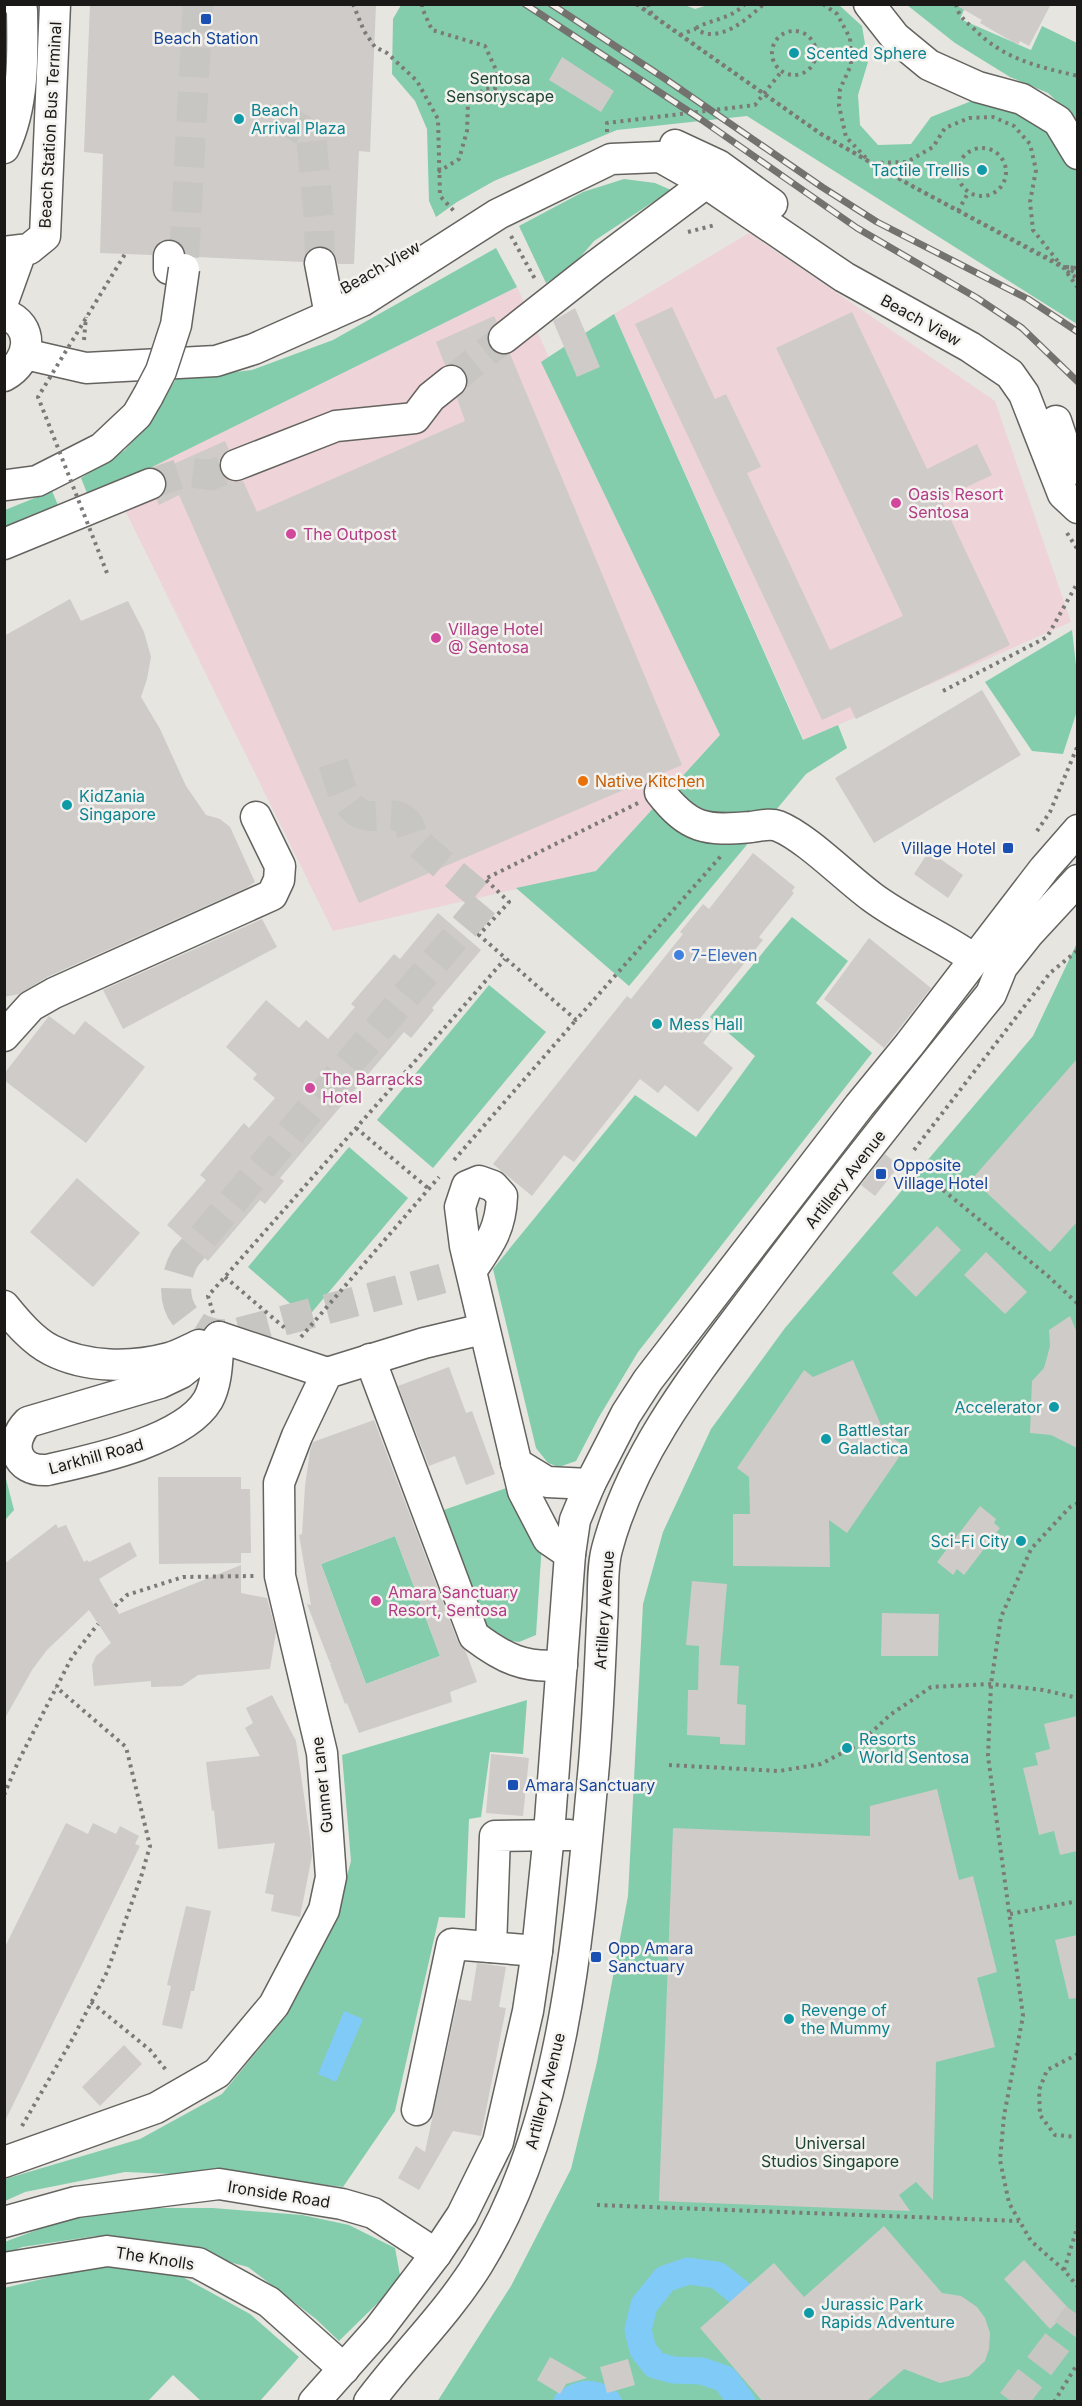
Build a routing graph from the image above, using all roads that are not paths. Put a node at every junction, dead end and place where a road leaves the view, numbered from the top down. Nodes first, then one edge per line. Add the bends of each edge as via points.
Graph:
1 (19, 4) edge
2 (55, 4) edge
3 (869, 4) edge
4 (4, 148) edge
5 (1077, 154) edge
6 (712, 174) junction
7 (11, 256) edge
8 (176, 263) tunnel mouth
9 (320, 263) tunnel mouth
10 (4, 299) edge
11 (327, 307) junction
12 (4, 314) edge
13 (504, 338) tunnel mouth
14 (26, 346) junction
15 (4, 376) edge
16 (451, 381) tunnel mouth
17 (236, 465) tunnel mouth
18 (1077, 469) edge
19 (150, 484) tunnel mouth
20 (6, 486) edge
21 (1071, 518) edge
22 (4, 544) edge
23 (660, 792) road end
24 (256, 817) dead end
25 (1077, 830) edge
26 (1077, 880) edge
27 (1077, 908) edge
28 (974, 959) junction
29 (991, 994) junction
30 (4, 1036) edge
31 (471, 1271) dead end
32 (4, 1306) edge
33 (483, 1329) junction
34 (219, 1337) junction
35 (370, 1359) junction
36 (327, 1373) junction
37 (11, 1461) edge
38 (516, 1463) junction
39 (590, 1484) junction
40 (570, 1554) junction
41 (562, 1665) junction
42 (549, 1834) junction
43 (587, 1835) junction
44 (490, 1947) junction
45 (537, 1951) junction
46 (417, 2110) dead end
47 (4, 2162) edge
48 (4, 2222) edge
49 (436, 2254) junction
50 (4, 2268) edge
51 (344, 2369) junction
52 (314, 2402) edge
53 (369, 2402) edge

1 - 4 street, Beach Station Bus Terminal via 22,51 18,110
2 - 7 street, Beach Station Bus Terminal via 45,236 29,249
3 - 5 street via 894,37 929,65 978,87 1023,99 1058,121
6 - 11 street, Beach View via 660,157 611,159 498,214 362,301
6 - 11 street, Beach View via 664,140 642,138 607,148 489,201 352,286
6 - 13 street
6 - 18 street, Beach View via 1020,359 1044,388 1066,452
6 - 21 street, Beach View via 844,277 970,347 1010,374 1024,394
7 - 10 street
8 - 20 street via 142,394 91,438
9 - 11 street
11 - 14 street, Beach View via 215,345 166,353 89,354
12 - 14 street via 17,321
14 - 15 street via 14,371
16 - 17 street via 431,397 415,418 336,426
19 - 22 street
23 - 28 street via 680,815 703,828 775,825 791,833 874,899
24 - 30 street via 280,866 272,895 54,993 31,1006
25 - 28 street, Artillery Avenue
26 - 29 street, Artillery Avenue via 1002,968
27 - 29 street
28 - 39 street, Artillery Avenue via 648,1380
29 - 43 street, Artillery Avenue via 746,1307 697,1373 639,1463 606,1553
31 - 33 street
32 - 34 street via 50,1350 75,1360 111,1364 148,1362 170,1358
33 - 35 street
33 - 38 street
34 - 36 street
34 - 37 street, Larkhill Road via 181,1373 160,1383 28,1422 17,1436
34 - 37 street, Larkhill Road via 217,1369 208,1400 178,1428 145,1443 47,1470
35 - 36 street
35 - 41 street via 474,1636 498,1654 541,1667
36 - 47 street, Gunner Lane via 279,1482 280,1576 322,1753 331,1877 324,1910 274,2005 217,2073 156,2108
38 - 39 street via 547,1482
38 - 40 street via 523,1491 548,1539
39 - 40 street, Artillery Avenue via 575,1520
40 - 41 street, Artillery Avenue
41 - 42 street, Artillery Avenue
42 - 43 street
42 - 44 street via 495,1836
42 - 45 street, Artillery Avenue
43 - 53 street, Artillery Avenue via 568,1990 548,2086 524,2171 509,2209 465,2284
44 - 45 street
44 - 46 street via 452,1944
45 - 49 street, Artillery Avenue via 528,2011 498,2142 462,2215
48 - 49 street, Ironside Road via 76,2202 219,2184 342,2204 372,2213
49 - 51 street, Artillery Avenue
50 - 51 street, The Knolls via 107,2251 198,2263 269,2302
51 - 52 street, Artillery Avenue

